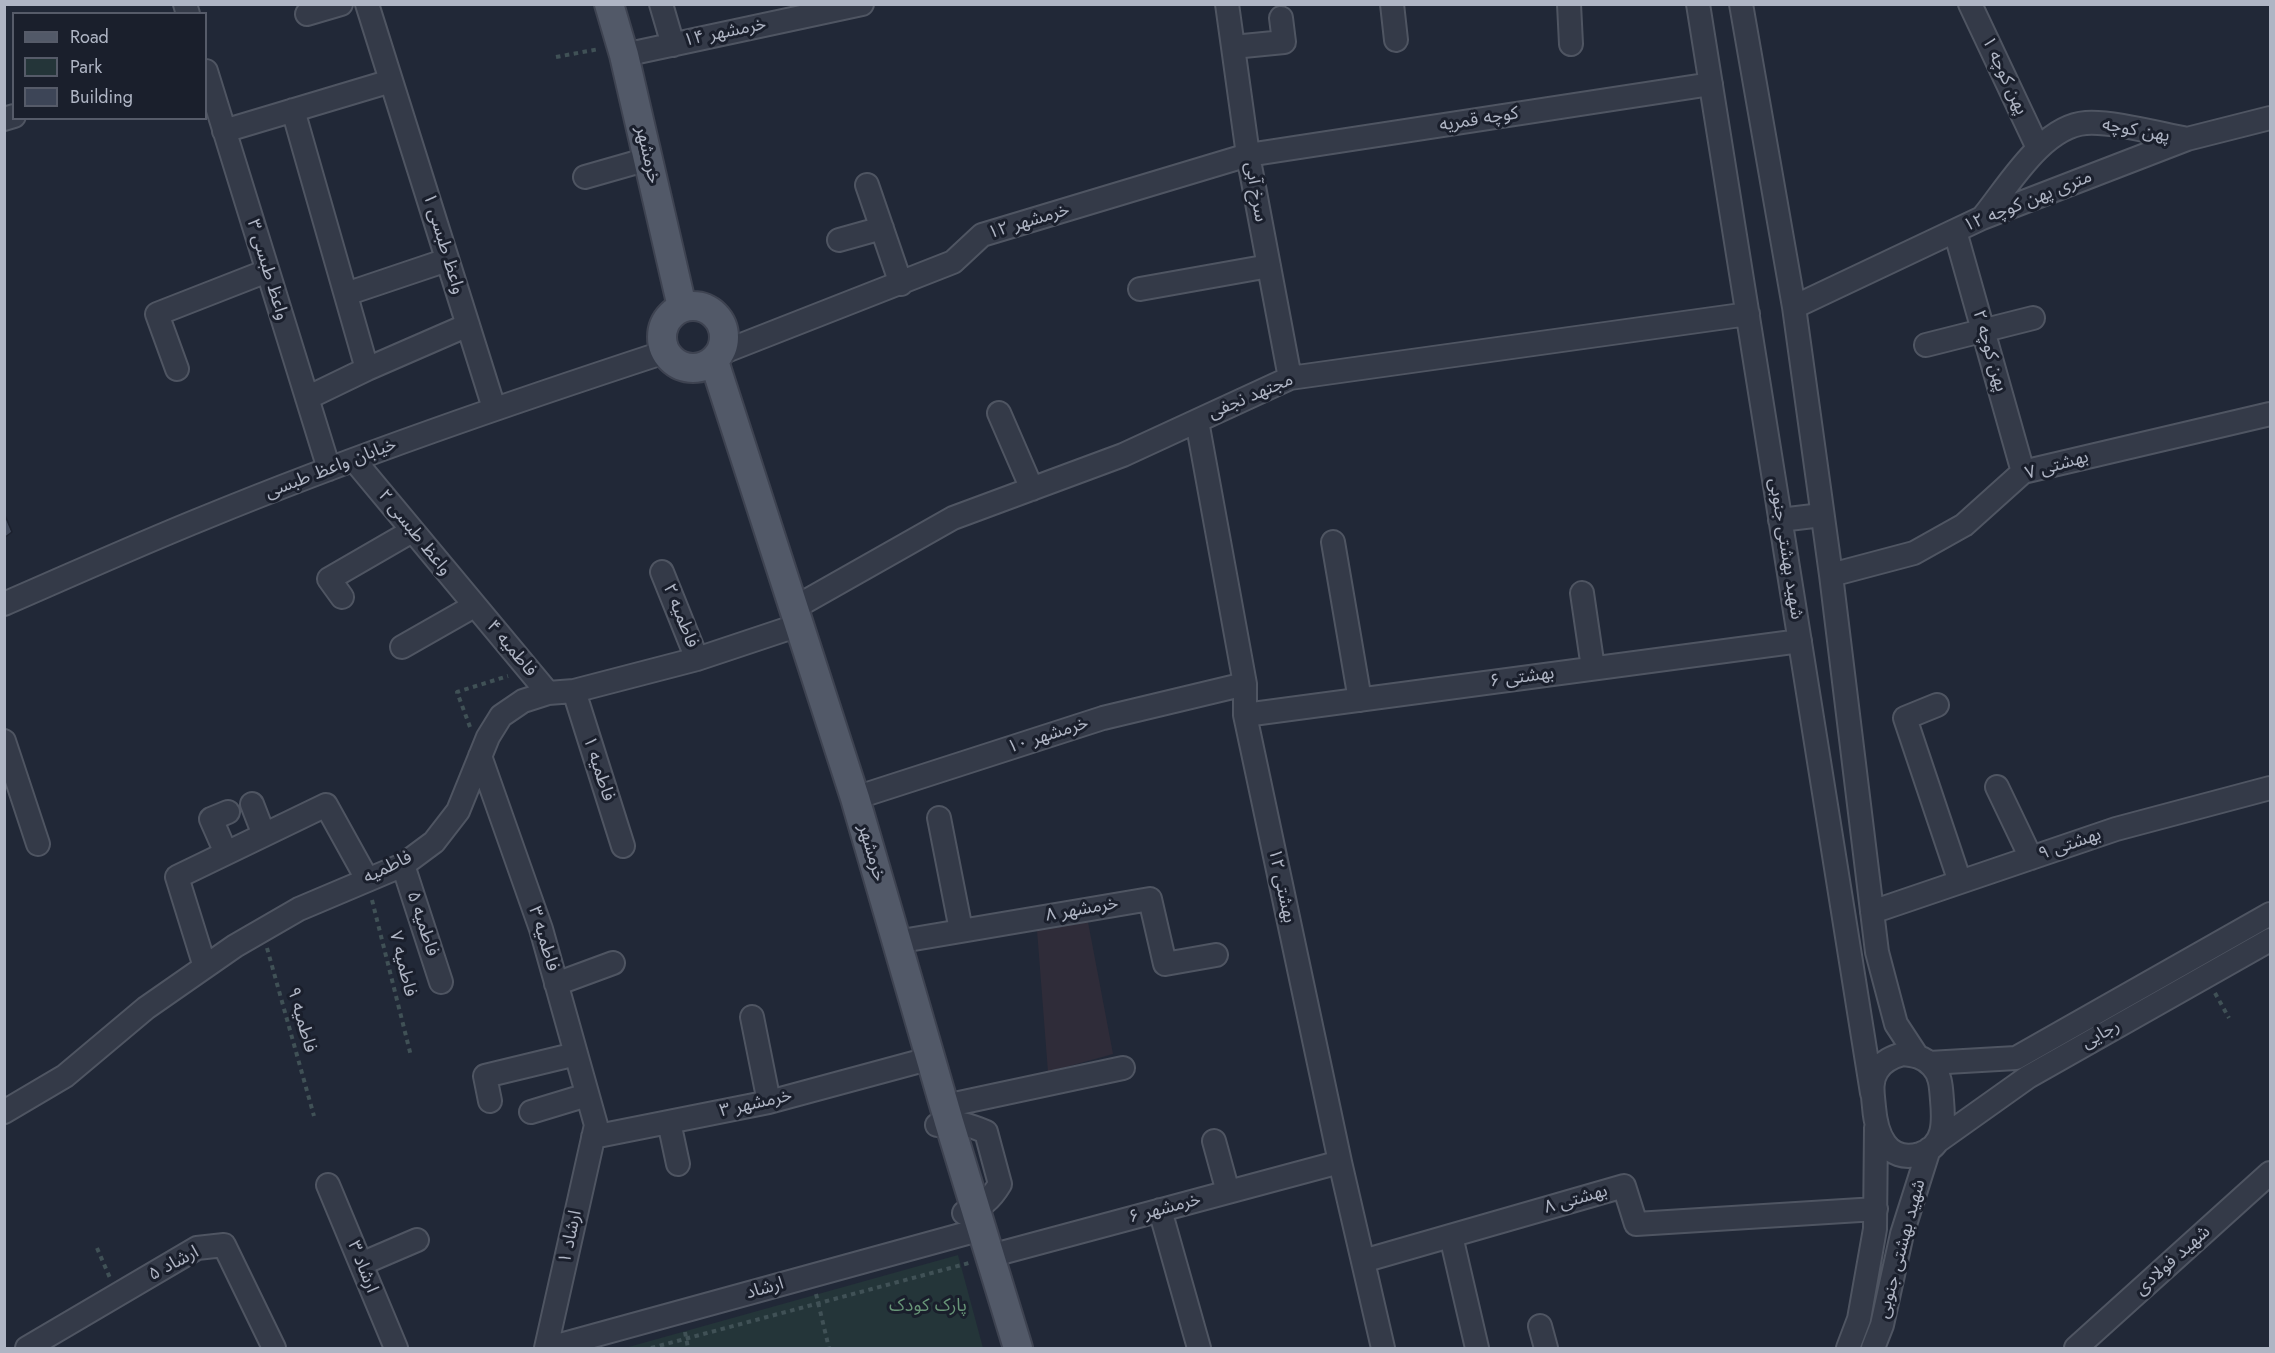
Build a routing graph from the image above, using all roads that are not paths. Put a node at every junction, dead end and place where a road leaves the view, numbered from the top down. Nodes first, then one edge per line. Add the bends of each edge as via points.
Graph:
1 (340, 4) edge
2 (367, 4) edge
3 (609, 4) edge
4 (661, 4) edge
5 (862, 4) edge
6 (1227, 4) edge
7 (1392, 4) edge
8 (1569, 4) edge
9 (1698, 4) edge
10 (1741, 4) edge
11 (1970, 4) edge
12 (307, 14) dead end
13 (1281, 18) dead end
14 (1396, 40) dead end
15 (1571, 44) dead end
16 (673, 45) junction
17 (1233, 47) junction
18 (622, 50) junction
19 (207, 74) edge
20 (391, 81) junction
21 (1711, 84) junction
22 (293, 111) junction
23 (2271, 118) edge
24 (224, 131) junction
25 (2187, 139) junction
26 (2038, 148) junction
27 (1248, 155) junction
28 (648, 159) junction
29 (585, 177) dead end
30 (867, 185) dead end
31 (1982, 218) junction
32 (882, 228) junction
33 (1955, 231) junction
34 (839, 240) dead end
35 (447, 260) junction
36 (1269, 266) junction
37 (267, 271) junction
38 (901, 284) junction
39 (1140, 289) dead end
40 (346, 294) junction
41 (682, 307) junction
42 (1794, 307) junction
43 (1748, 314) junction
44 (2033, 318) dead end
45 (468, 324) junction
46 (1983, 329) junction
47 (1926, 345) dead end
48 (665, 352) junction
49 (713, 360) junction
50 (177, 369) dead end
51 (367, 369) junction
52 (1290, 378) junction
53 (307, 398) junction
54 (494, 408) junction
55 (999, 413) dead end
56 (2271, 414) edge
57 (1197, 421) junction
58 (354, 460) junction
59 (329, 469) junction
60 (2023, 472) junction
61 (1032, 489) junction
62 (1822, 515) junction
63 (1780, 520) junction
64 (412, 531) junction
65 (1333, 542) dead end
66 (662, 572) dead end
67 (1831, 575) junction
68 (1582, 593) dead end
69 (342, 597) dead end
70 (4, 604) edge
71 (474, 606) junction
72 (789, 619) junction
73 (1800, 641) junction
74 (402, 648) dead end
75 (697, 659) junction
76 (1593, 668) junction
77 (1245, 684) junction
78 (574, 691) junction
79 (548, 693) junction
80 (1360, 700) junction
81 (1937, 705) dead end
82 (1245, 715) junction
83 (4, 741) edge
84 (480, 756) junction
85 (1997, 787) dead end
86 (2271, 788) edge
87 (855, 798) junction
88 (252, 804) dead end
89 (228, 812) dead end
90 (939, 818) dead end
91 (264, 835) junction
92 (38, 844) dead end
93 (623, 846) dead end
94 (226, 854) junction
95 (2031, 858) junction
96 (403, 865) junction
97 (367, 879) junction
98 (1960, 882) junction
99 (1872, 912) junction
100 (2271, 914) edge
101 (961, 930) junction
102 (2271, 940) edge
103 (896, 942) junction
104 (1216, 955) dead end
105 (613, 963) dead end
106 (205, 967) junction
107 (441, 982) dead end
108 (556, 984) junction
109 (752, 1017) dead end
110 (576, 1054) junction
111 (1923, 1060) junction
112 (917, 1062) junction
113 (1122, 1068) dead end
114 (1872, 1093) junction
115 (587, 1095) junction
116 (490, 1101) dead end
117 (769, 1102) junction
118 (4, 1112) edge
119 (531, 1112) dead end
120 (944, 1117) junction
121 (669, 1122) junction
122 (1876, 1126) junction
123 (594, 1131) junction
124 (1214, 1141) dead end
125 (1933, 1145) junction
126 (1340, 1162) junction
127 (678, 1164) dead end
128 (2271, 1173) edge
129 (328, 1185) dead end
130 (1228, 1192) junction
131 (1876, 1209) junction
132 (1160, 1210) junction
133 (973, 1221) junction
134 (1451, 1236) junction
135 (417, 1240) dead end
136 (985, 1258) junction
137 (1363, 1262) junction
138 (361, 1264) junction
139 (1540, 1326) dead end
140 (27, 1348) edge
141 (274, 1348) edge
142 (396, 1348) edge
143 (548, 1348) edge
144 (1004, 1348) edge
145 (1018, 1348) edge
146 (1199, 1348) edge
147 (1383, 1348) edge
148 (1477, 1348) edge
149 (1546, 1348) edge
150 (1848, 1348) edge
151 (1873, 1348) edge
152 (2076, 1348) edge

1 - 12 street
2 - 20 street, واعظ طبسی ۱
3 - 18 main road, خرمشهر
4 - 16 street
5 - 16 street, خرمشهر ۱۴
6 - 17 street, سرخ آبی
7 - 14 street
8 - 15 street
9 - 21 street, شهید بهشتی جنوبی
10 - 42 street
11 - 26 street, پهن کوچه ۱
13 - 17 street via 1284,42
16 - 18 street, خرمشهر ۱۴
17 - 27 street, سرخ آبی
18 - 28 main road, خرمشهر
19 - 24 street, واعظ طبسی ۳
20 - 22 street
20 - 35 street, واعظ طبسی ۱
21 - 27 street, کوچه قمریه
21 - 43 street, شهید بهشتی جنوبی
22 - 24 street
22 - 40 street
23 - 25 street, ۱۲ متری پهن کوچه
24 - 37 street, واعظ طبسی ۳
25 - 26 street, پهن کوچه via 2087,123 2068,127
25 - 31 street, ۱۲ متری پهن کوچه
26 - 31 street, پهن کوچه
27 - 36 street, سرخ آبی
27 - 38 street, خرمشهر ۱۲ via 982,235 953,262
28 - 29 street
28 - 41 main road, خرمشهر
30 - 32 street
31 - 33 street, ۱۲ متری پهن کوچه
32 - 34 street
32 - 38 street
33 - 42 street, ۱۲ متری پهن کوچه
33 - 46 street, پهن کوچه ۲
35 - 40 street
35 - 45 street, واعظ طبسی ۱
36 - 39 street
36 - 52 street, سرخ آبی
37 - 50 street via 157,314
37 - 53 street, واعظ طبسی ۳
38 - 49 street, خرمشهر ۱۲
40 - 51 street
41 - 48 main road via 666,321 662,331
41 - 49 main road via 704,308 721,321 724,342
42 - 62 street
43 - 52 street, مجتهد نجفی
43 - 63 street, شهید بهشتی جنوبی
44 - 46 street
45 - 51 street
45 - 54 street, واعظ طبسی ۱
46 - 47 street
46 - 60 street, پهن کوچه ۲
48 - 49 main road via 687,368
48 - 54 street, خیابان واعظ طبسی
49 - 72 main road, خرمشهر
51 - 53 street
52 - 57 street, مجتهد نجفی
53 - 59 street, واعظ طبسی ۳
54 - 58 street, خیابان واعظ طبسی
55 - 61 street
56 - 60 street, بهشتی ۷
57 - 61 street, مجتهد نجفی via 1123,455
57 - 77 street, بهشتی ۱۲
58 - 59 street, خیابان واعظ طبسی
58 - 64 street, واعظ طبسی ۲
59 - 70 street, خیابان واعظ طبسی
60 - 67 street, بهشتی ۷ via 1964,525 1914,553
61 - 72 street, مجتهد نجفی via 953,518
62 - 63 street
62 - 67 street
63 - 73 street, شهید بهشتی جنوبی
64 - 69 street via 329,579
64 - 71 street, واعظ طبسی ۲
65 - 80 street
66 - 75 street, فاطمیه ۲
67 - 99 street
68 - 76 street
71 - 74 street
71 - 79 street, فاطمیه ۴
72 - 75 street, فاطمیه
72 - 87 main road, خرمشهر
72 - 112 main road, خرمشهر
73 - 76 street, بهشتی ۶
73 - 114 street, شهید بهشتی جنوبی
75 - 78 street, فاطمیه
76 - 80 street, بهشتی ۶
77 - 82 street, بهشتی ۱۲
77 - 87 street, خرمشهر ۱۰ via 1103,718
78 - 79 street, فاطمیه
78 - 93 street, فاطمیه ۱
79 - 84 street, فاطمیه via 523,701 501,716
80 - 82 street, بهشتی ۶
81 - 98 street via 1905,718
82 - 126 street, بهشتی ۱۲
83 - 92 street
84 - 96 street, فاطمیه via 458,811 434,842
84 - 108 street, فاطمیه ۳ via 541,929
85 - 95 street
86 - 95 street, بهشتی ۹ via 2116,829
87 - 103 main road, خرمشهر
88 - 91 street
89 - 94 street via 211,819
90 - 101 street
91 - 94 street
91 - 97 street via 326,805
94 - 106 street via 177,877
95 - 98 street, بهشتی ۹
96 - 97 street, فاطمیه
96 - 107 street, فاطمیه ۵
97 - 106 street, فاطمیه via 299,909
98 - 99 street, بهشتی ۹
99 - 111 street via 1877,952 1896,1023
100 - 111 street, رجایی via 2016,1058
101 - 103 street, خرمشهر ۸
101 - 104 street, خرمشهر ۸ via 1150,899 1165,964
102 - 125 street, رجایی via 2028,1077
103 - 120 main road, خرمشهر
105 - 108 street
106 - 118 street, فاطمیه via 146,1008 65,1076
108 - 110 street, فاطمیه ۳
109 - 117 street
110 - 115 street, فاطمیه ۳
110 - 116 street via 484,1076
111 - 114 street via 1903,1054 1892,1057 1876,1072
111 - 125 street via 1938,1076 1941,1086 1943,1131
112 - 117 street, خرمشهر ۳
112 - 120 main road, خرمشهر
113 - 120 street
114 - 122 street
115 - 119 street
115 - 123 street, فاطمیه ۳
117 - 121 street, خرمشهر ۳
120 - 133 main road, خرمشهر
120 - 133 street via 986,1132 1000,1184
121 - 123 street, خرمشهر ۳
121 - 127 street
122 - 125 street via 1880,1137 1896,1152 1919,1154
122 - 131 street, شهید بهشتی جنوبی
123 - 143 street, ارشاد ۱
124 - 130 street
125 - 151 street, شهید بهشتی جنوبی via 1902,1234 1882,1325
126 - 130 street, خرمشهر ۶
126 - 137 street, بهشتی ۱۲
128 - 152 street, شهید فولادی
129 - 138 street, ارشاد ۳
130 - 132 street, خرمشهر ۶
131 - 134 street, بهشتی ۸ via 1636,1224 1624,1186
131 - 150 street, شهید بهشتی جنوبی via 1859,1319
132 - 136 street, خرمشهر ۶
132 - 146 street
133 - 136 main road, خرمشهر
133 - 143 street, ارشاد via 812,1276
134 - 137 street, بهشتی ۸
134 - 148 street
135 - 138 street
136 - 144 main road, خرمشهر
136 - 145 main road, خرمشهر
137 - 147 street, بهشتی ۱۲
138 - 142 street, ارشاد ۳
139 - 149 street
140 - 141 street, ارشاد ۵ via 197,1248 224,1245

